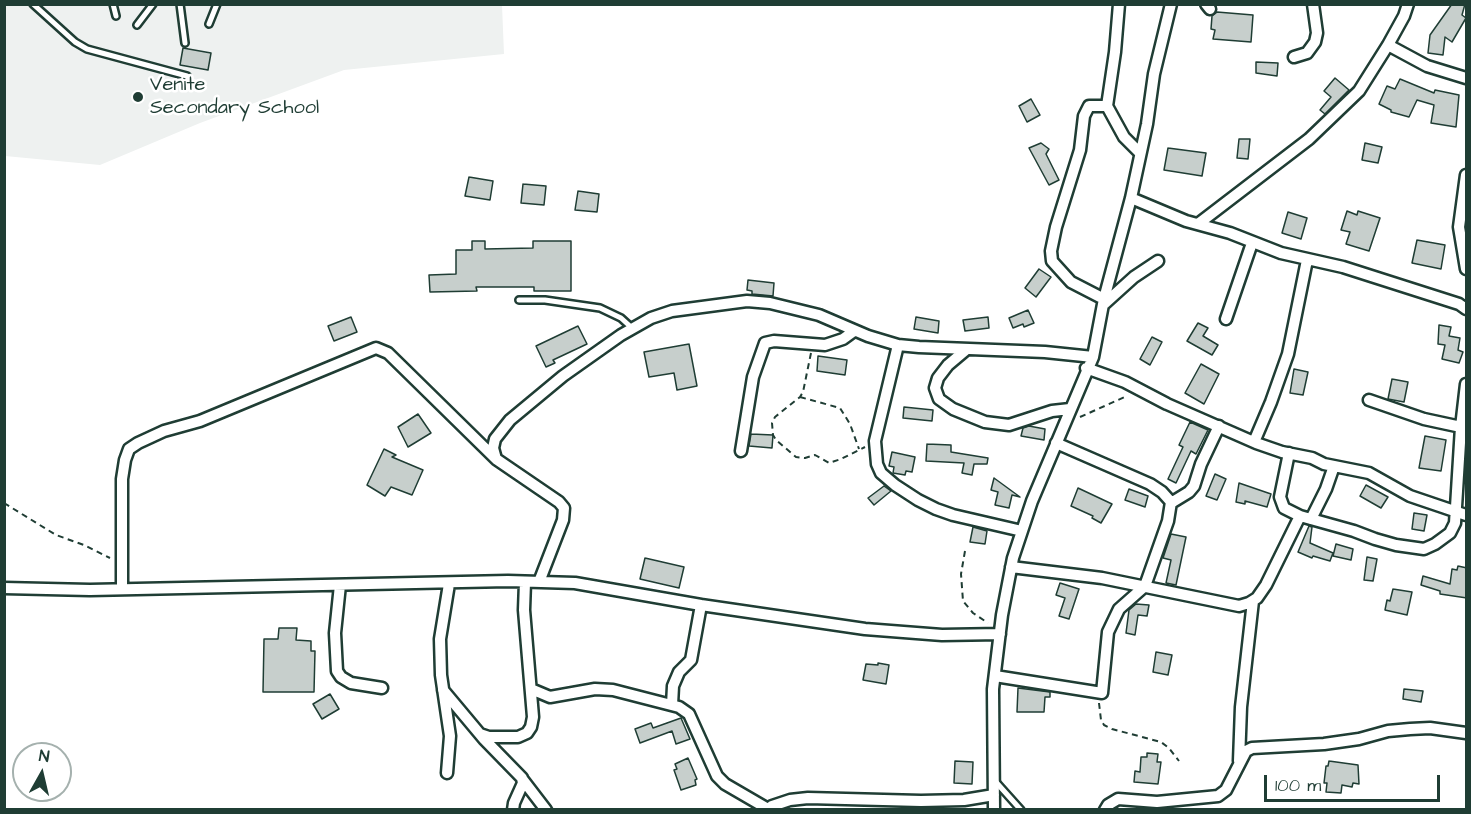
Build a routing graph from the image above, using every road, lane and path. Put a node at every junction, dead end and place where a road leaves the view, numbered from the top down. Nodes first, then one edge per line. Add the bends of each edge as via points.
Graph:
1 (33, 4) edge
2 (113, 4) edge
3 (153, 4) edge
4 (180, 4) edge
5 (217, 4) edge
6 (1119, 4) edge
7 (1171, 4) edge
8 (1313, 4) edge
9 (1408, 4) edge
10 (116, 16) dead end
11 (209, 24) dead end
12 (137, 25) dead end
13 (185, 43) dead end
14 (1388, 45) junction
15 (1294, 57) dead end
16 (187, 76) dead end
17 (1467, 78) edge
18 (1107, 106) junction
19 (1140, 153) junction
20 (1467, 175) edge
21 (1131, 198) junction
22 (1465, 203) edge
23 (1198, 224) junction
24 (1252, 243) junction
25 (1307, 260) junction
26 (1158, 261) dead end
27 (1467, 269) edge
28 (519, 300) dead end
29 (1103, 302) junction
30 (1467, 309) edge
31 (1226, 319) dead end
32 (632, 328) junction
33 (854, 331) junction
34 (813, 345) junction
35 (898, 345) junction
36 (967, 349) junction
37 (1093, 357) junction
38 (1086, 368) junction
39 (1467, 384) edge
40 (1140, 390) junction
41 (800, 397) junction
42 (1369, 400) dead end
43 (1070, 409) junction
44 (1219, 426) junction
45 (1062, 427) junction
46 (1461, 427) junction
47 (875, 442) junction
48 (1254, 442) junction
49 (1056, 443) junction
50 (1464, 447) edge
51 (859, 450) junction
52 (741, 451) dead end
53 (1288, 453) junction
54 (496, 459) junction
55 (1334, 466) junction
56 (4, 503) edge
57 (1171, 503) junction
58 (1462, 514) edge
59 (1300, 516) junction
60 (1311, 519) junction
61 (1022, 531) junction
62 (965, 551) dead end
63 (123, 564) junction
64 (1011, 567) junction
65 (525, 582) junction
66 (539, 582) junction
67 (449, 584) junction
68 (340, 585) junction
69 (1145, 586) junction
70 (4, 588) edge
71 (123, 589) junction
72 (1253, 601) junction
73 (700, 605) junction
74 (1000, 631) junction
75 (995, 676) junction
76 (382, 688) dead end
77 (442, 689) junction
78 (531, 689) junction
79 (1099, 694) junction
80 (672, 705) junction
81 (1467, 733) edge
82 (480, 734) junction
83 (1179, 761) dead end
84 (1239, 761) junction
85 (447, 773) dead end
86 (523, 780) junction
87 (994, 780) junction
88 (994, 795) junction
89 (768, 809) edge
90 (513, 810) edge
91 (546, 810) edge
92 (994, 810) edge
93 (1021, 810) edge
94 (1105, 810) edge

1 - 16 lane via 87,49
2 - 10 lane
3 - 12 lane
4 - 13 lane
5 - 11 lane
6 - 18 street
7 - 19 street
8 - 15 street via 1315,42 1307,53
9 - 14 street
14 - 17 street via 1427,66
14 - 23 street via 1359,91 1309,138
18 - 19 street via 1124,136
18 - 29 street via 1089,106 1084,116 1080,150 1051,251 1052,261 1071,282
19 - 21 street
20 - 22 street
21 - 23 street
21 - 29 street
22 - 27 street via 1459,227
23 - 24 street
24 - 25 street
24 - 31 street
25 - 30 street via 1343,267
25 - 48 street via 1288,354
26 - 29 street
28 - 32 lane via 600,308
29 - 37 street
32 - 33 street via 672,311 747,301 819,315
32 - 54 street via 586,358 510,420 495,439
33 - 34 street via 835,342
33 - 35 street
34 - 41 path
34 - 52 street via 765,343 753,377
35 - 36 street
35 - 47 street
36 - 37 street
36 - 43 street via 948,365 935,388 939,399 953,409 985,422 1009,425
37 - 38 street
38 - 40 street
38 - 43 street
39 - 46 street
40 - 44 street
40 - 45 path
41 - 51 path via 840,408
41 - 51 path via 772,423 773,435 790,453 800,459 815,455 830,463
42 - 46 street
43 - 45 street
44 - 48 street
44 - 57 street via 1194,486
45 - 49 street
46 - 50 street
47 - 51 path
47 - 61 street via 881,473 918,500 952,515
48 - 53 street
49 - 57 street via 1150,484
49 - 61 street
50 - 58 street
53 - 55 street
53 - 59 street via 1280,501 1284,508
54 - 63 street via 388,352 376,348 200,421 164,431 129,449 122,479
54 - 66 street via 564,508
55 - 58 street via 1369,473 1410,496
55 - 60 street
56 - 63 path via 56,535
57 - 69 street via 1162,542
58 - 60 street via 1450,533 1424,549 1396,545
59 - 60 street
59 - 72 street via 1266,585
61 - 64 street
62 - 74 path via 961,574 963,601 973,613
63 - 71 street
64 - 69 street
64 - 74 street
65 - 66 street
65 - 67 street
65 - 78 street
66 - 73 street via 575,583
67 - 68 street
67 - 77 street via 440,639
68 - 71 street
68 - 76 street via 335,633 337,671 351,683
69 - 72 street via 1239,606
69 - 79 street via 1126,601 1113,621 1106,642 1103,691
70 - 71 street
72 - 84 street
73 - 74 street via 865,629 942,634
73 - 80 street via 691,660 679,672 673,686
74 - 75 street
75 - 79 street
75 - 87 street
77 - 82 street
77 - 85 street via 450,729
78 - 80 street via 550,697 613,690
78 - 82 street via 533,717 527,733 504,738
79 - 83 path via 1104,725 1161,742
80 - 89 street via 689,714 717,776
81 - 84 street via 1430,728 1388,731 1324,744 1252,748
82 - 86 street
84 - 94 street via 1226,790 1218,796 1157,802 1118,800
86 - 90 street
86 - 91 street
87 - 88 street
87 - 93 lane
88 - 89 street via 932,801 807,798
88 - 92 street

